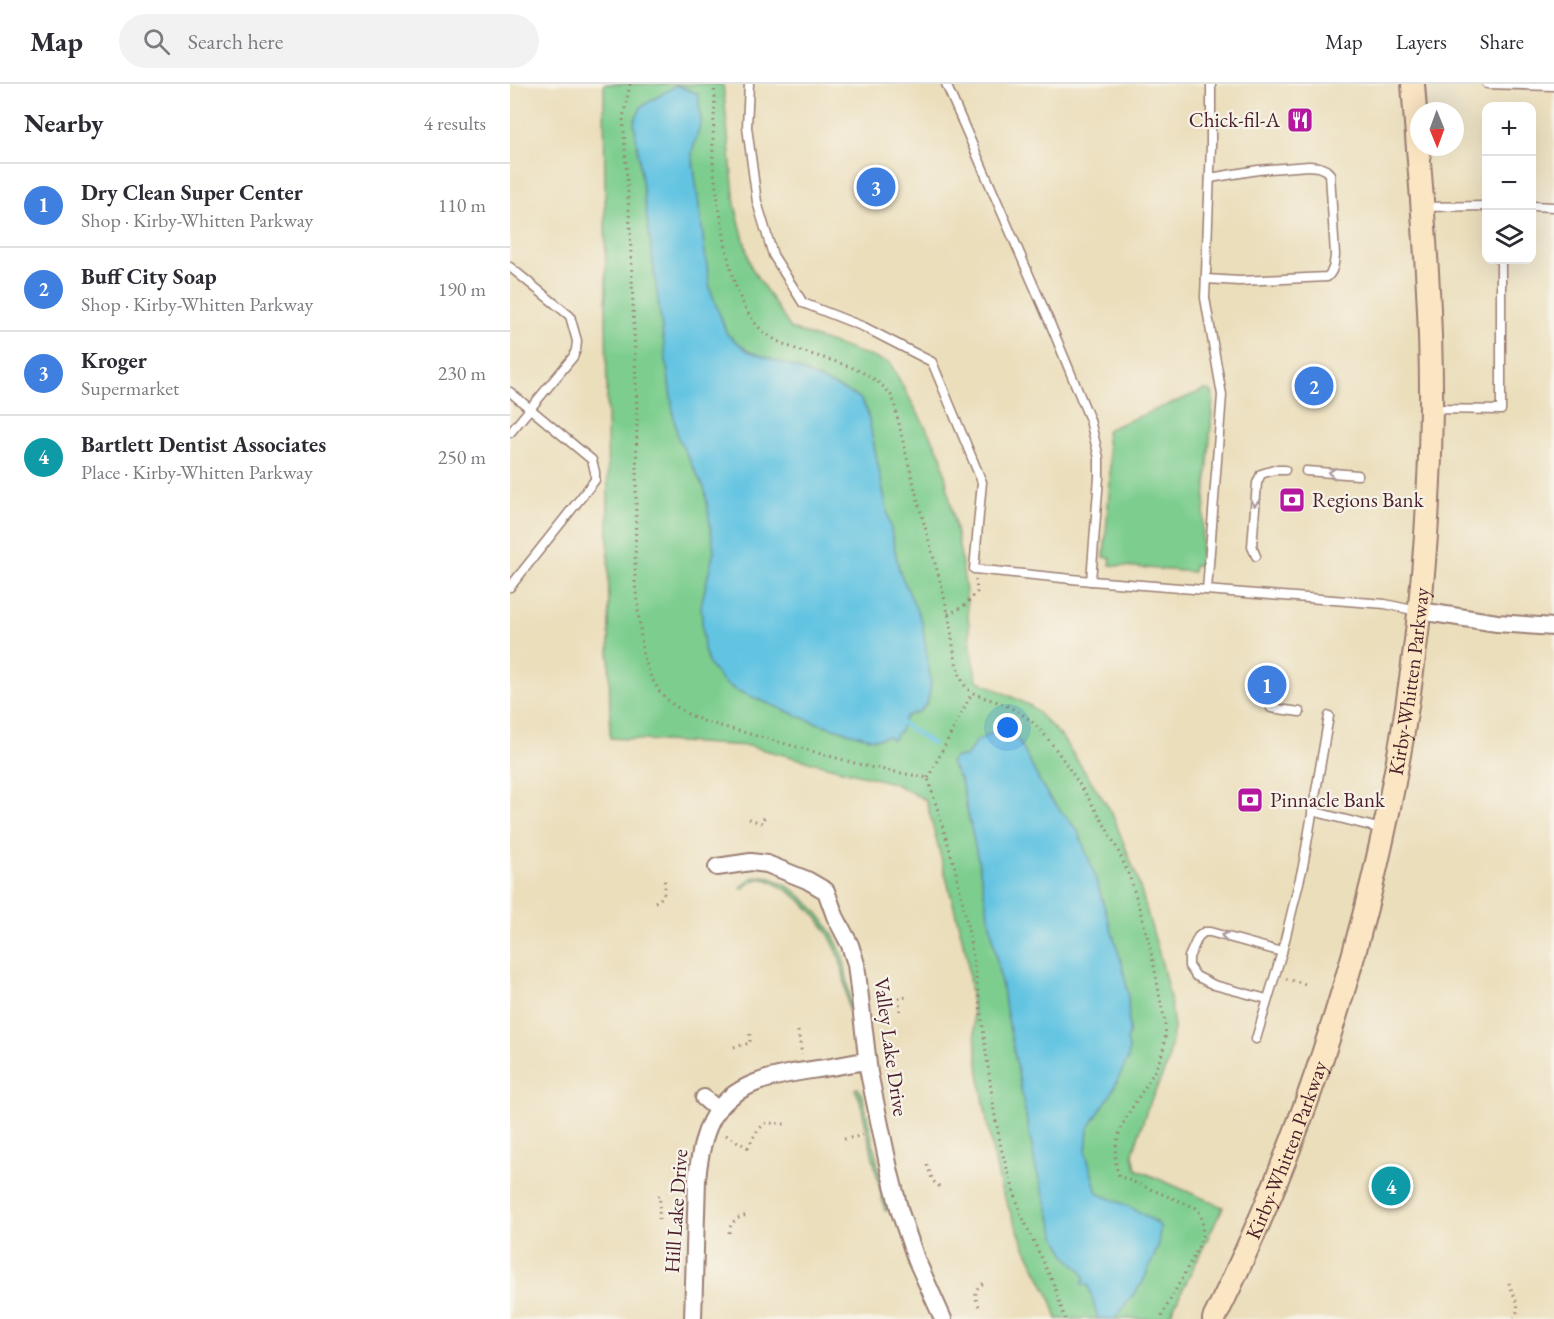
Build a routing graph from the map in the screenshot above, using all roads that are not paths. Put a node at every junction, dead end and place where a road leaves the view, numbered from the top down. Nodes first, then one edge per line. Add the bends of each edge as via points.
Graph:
1 (749, 84) edge
2 (946, 84) edge
3 (1211, 84) edge
4 (1413, 84) edge
5 (1487, 84) edge
6 (1554, 86) edge
7 (1210, 178) junction
8 (1482, 206) edge
9 (1536, 206) edge
10 (1422, 207) junction
11 (1554, 207) edge
12 (1501, 264) edge
13 (510, 267) edge
14 (1206, 279) junction
15 (510, 392) edge
16 (531, 409) junction
17 (1431, 409) junction
18 (510, 433) edge
19 (1285, 470) dead end
20 (1306, 471) dead end
21 (1358, 476) dead end
22 (1256, 556) dead end
23 (1090, 581) junction
24 (510, 587) edge
25 (1207, 590) junction
26 (1420, 611) junction
27 (1554, 627) edge
28 (1271, 708) dead end
29 (1300, 712) dead end
30 (1329, 716) dead end
31 (1312, 811) junction
32 (1385, 830) junction
33 (717, 867) dead end
34 (1282, 952) junction
35 (1267, 999) junction
36 (1256, 1039) dead end
37 (867, 1061) junction
38 (704, 1098) dead end
39 (718, 1110) junction
40 (693, 1319) edge
41 (943, 1319) edge
42 (1214, 1319) edge

1 - 23 lane via 747,127 757,202 773,255 803,303 864,327 932,362 982,482 974,569
2 - 23 lane via 1090,420 1099,458
3 - 7 lane
4 - 10 main road, Kirby-Whitten Parkway
5 - 6 lane
7 - 14 lane
7 - 14 lane via 1309,166 1326,170 1330,174 1335,255 1334,268 1327,277
8 - 10 lane
9 - 11 lane
10 - 17 main road, Kirby-Whitten Parkway
12 - 17 lane via 1501,410
13 - 16 lane via 570,315 577,341 573,357
14 - 25 lane via 1205,298 1222,394
15 - 16 lane
16 - 18 lane
16 - 24 lane via 592,460 595,480
17 - 26 main road, Kirby-Whitten Parkway
19 -> 22 lane via 1261,474 1257,483 1252,547
21 -> 20 lane
23 - 25 lane
25 - 26 lane via 1385,604
26 - 27 street
26 - 32 main road, Kirby-Whitten Parkway
28 - 29 lane
30 - 31 lane
31 - 32 lane
31 - 34 lane
32 - 42 main road, Kirby-Whitten Parkway via 1356,947 1320,1066 1253,1238
33 - 37 street, Valley Lake Drive via 766,864 826,891 856,964
34 - 35 lane
34 -> 35 lane via 1204,932 1189,957 1189,966 1196,976 1214,985
35 - 36 lane
37 - 39 street, Hill Lake Drive via 771,1077 744,1088
37 - 41 street, Valley Lake Drive via 900,1212
38 - 39 street
39 - 40 street, Hill Lake Drive via 706,1133 699,1162

